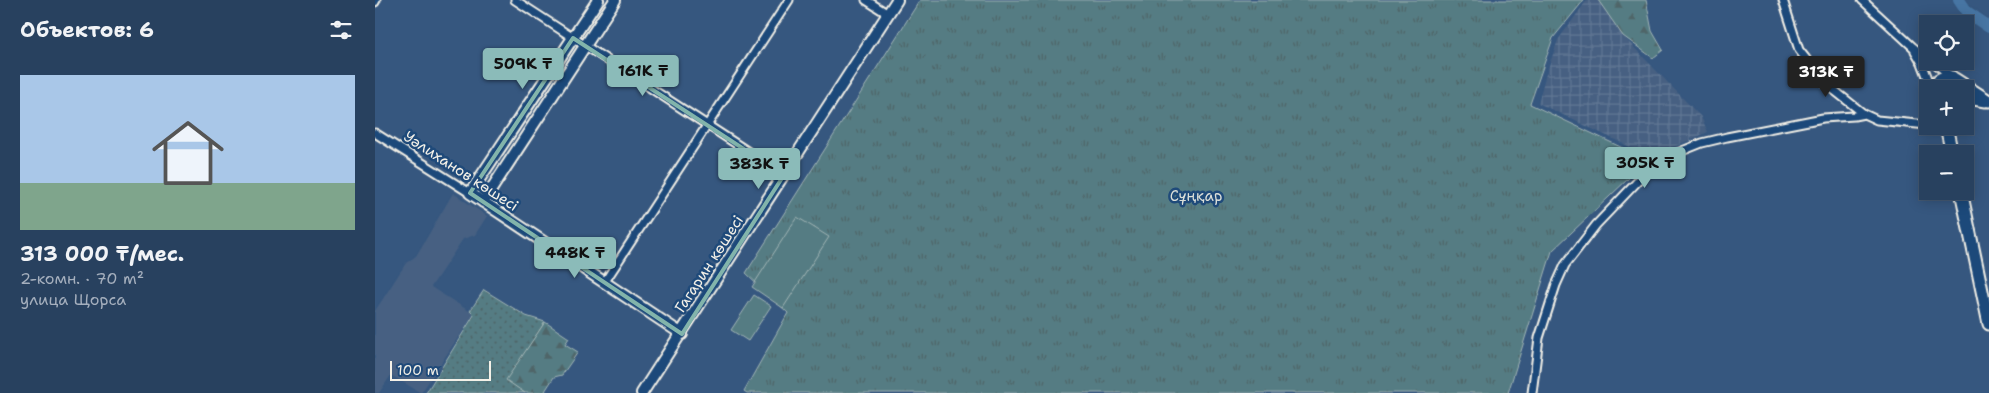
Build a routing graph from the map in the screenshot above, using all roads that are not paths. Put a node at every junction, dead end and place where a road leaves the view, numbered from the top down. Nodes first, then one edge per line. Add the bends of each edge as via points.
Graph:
1 (515, 0) edge
2 (598, 0) edge
3 (615, 0) edge
4 (789, 0) edge
5 (866, 0) edge
6 (897, 0) edge
7 (1783, 0) edge
8 (1862, 0) edge
9 (888, 14) junction
10 (573, 38) junction
11 (585, 46) junction
12 (1913, 47) junction
13 (1919, 52) edge
14 (1942, 70) edge
15 (1929, 80) edge
16 (1939, 80) edge
17 (1953, 80) edge
18 (1954, 80) edge
19 (1974, 93) edge
20 (1974, 99) edge
21 (1989, 102) edge
22 (1864, 114) junction
23 (1919, 124) edge
24 (707, 126) junction
25 (375, 133) edge
26 (784, 175) junction
27 (469, 193) junction
28 (1963, 200) edge
29 (483, 202) junction
30 (604, 283) junction
31 (1989, 324) edge
32 (682, 334) junction
33 (643, 393) edge
34 (1532, 393) edge

1 - 10 street
2 - 10 street
3 - 11 street
4 - 24 street
5 - 9 street
6 - 9 street, Гагарин көшесі
7 - 22 street via 1799,50 1825,83
8 - 12 street
9 - 26 street, Гагарин көшесі
10 - 11 street
10 - 27 street
11 - 24 street
11 - 29 street
12 - 13 street
12 - 15 street
14 - 17 street
16 - 18 main road via 1943,77
19 - 21 main road
20 - 21 main road
22 - 23 street via 1877,120
22 - 34 street via 1823,118 1727,137 1678,151 1657,161 1596,225 1565,265 1539,338
24 - 26 street
24 - 30 street
25 - 27 street, Уәлиханов көшесі
26 - 32 street, Гагарин көшесі
27 - 29 street, Уәлиханов көшесі
28 - 31 main road
29 - 30 street, Уәлиханов көшесі
30 - 32 street, Уәлиханов көшесі
32 - 33 street, Гагарин көшесі

